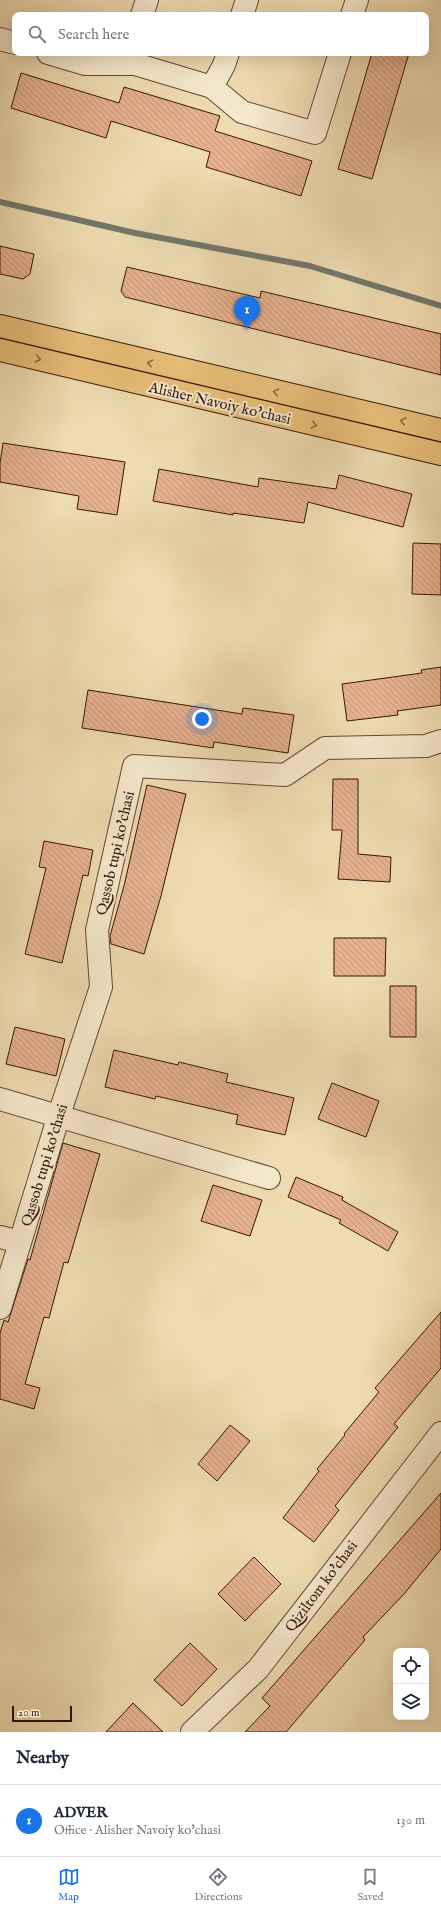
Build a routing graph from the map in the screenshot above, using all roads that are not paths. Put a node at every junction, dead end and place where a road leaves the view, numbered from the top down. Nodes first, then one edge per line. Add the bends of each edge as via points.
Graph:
1 (147, 0) edge
2 (247, 0) edge
3 (357, 0) edge
4 (143, 12) edge
5 (243, 12) edge
6 (353, 12) edge
7 (0, 39) edge
8 (12, 42) edge
9 (58, 56) edge
10 (227, 56) edge
11 (339, 56) edge
12 (134, 58) edge
13 (212, 87) junction
14 (0, 326) edge
15 (0, 350) edge
16 (344, 408) junction
17 (339, 430) junction
18 (441, 430) edge
19 (441, 454) edge
20 (441, 741) edge
21 (0, 1099) edge
22 (59, 1115) junction
23 (269, 1178) dead end
24 (10, 1240) edge
25 (0, 1308) edge
26 (441, 1433) edge
27 (192, 1732) edge

1 - 4 street
2 - 5 street
3 - 6 street
7 - 8 street
9 - 12 street via 85,64
10 - 13 street
11 - 13 street via 315,133 242,112
12 - 13 street
16 -> 14 main road, Alisher Navoiy ko'chasi
15 -> 17 main road, Alisher Navoiy ko'chasi
16 - 17 main road
18 -> 16 main road, Alisher Navoiy ko'chasi
17 - 19 main road, Alisher Navoiy ko'chasi
20 - 22 street, Qassob tupi ko'chasi via 426,746 325,748 285,775 134,766 97,930 101,987
21 - 22 street
22 - 23 street
22 - 24 street, Qassob tupi ko'chasi
24 - 25 street, Qassob tupi ko'chasi
26 - 27 street, Qiziltom ko'chasi via 258,1669

